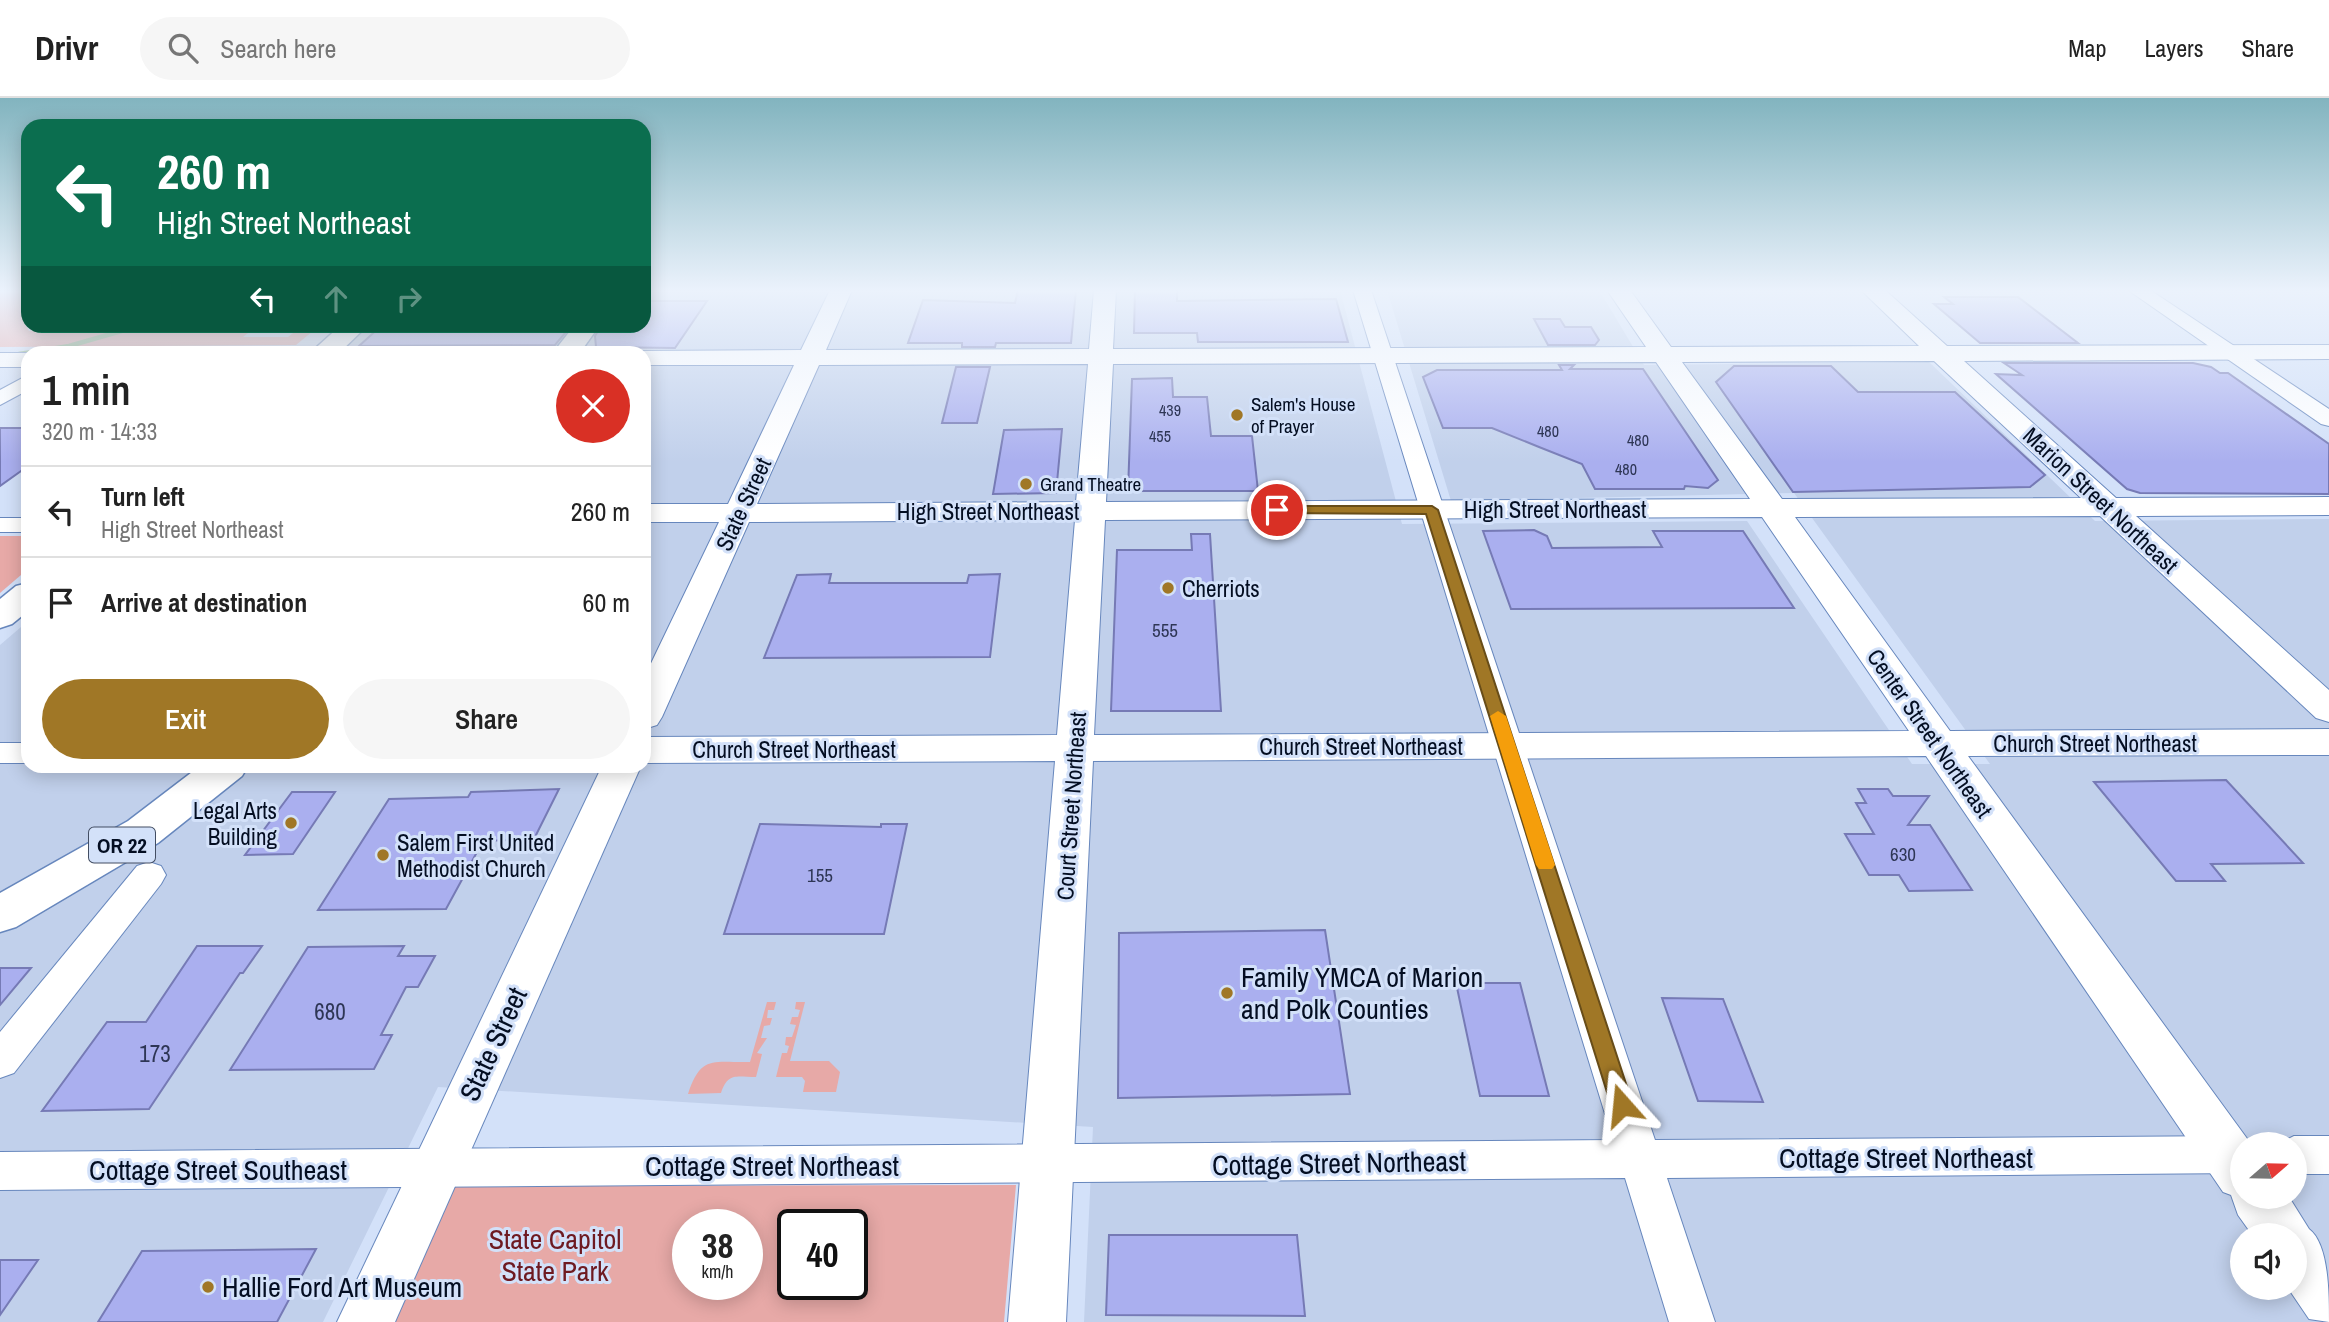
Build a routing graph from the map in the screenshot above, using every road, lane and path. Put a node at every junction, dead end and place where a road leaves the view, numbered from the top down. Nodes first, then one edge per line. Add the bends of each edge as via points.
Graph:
1 (815, 347) edge
2 (1101, 347) edge
3 (1380, 347) edge
4 (1658, 347) edge
5 (1934, 347) edge
6 (2221, 347) edge
7 (2329, 352) edge
8 (2230, 353) junction
9 (1663, 354) junction
10 (1941, 354) junction
11 (1382, 355) junction
12 (1100, 356) junction
13 (810, 357) junction
14 (651, 358) edge
15 (0, 360) edge
16 (21, 360) edge
17 (21, 386) edge
18 (0, 399) edge
19 (2329, 419) edge
20 (1093, 477) junction
21 (2329, 506) edge
22 (2108, 507) junction
23 (1772, 508) junction
24 (0, 509) edge
25 (21, 509) edge
26 (1432, 510) junction
27 (1054, 511) junction
28 (1090, 511) junction
29 (739, 512) junction
30 (651, 513) edge
31 (0, 525) edge
32 (21, 525) edge
33 (21, 599) edge
34 (0, 617) edge
35 (651, 702) edge
36 (2329, 710) edge
37 (2329, 742) edge
38 (1938, 744) junction
39 (1507, 746) junction
40 (1075, 748) junction
41 (651, 750) edge
42 (0, 753) edge
43 (21, 753) edge
44 (219, 773) edge
45 (619, 773) edge
46 (149, 875) dead end
47 (0, 915) edge
48 (0, 1061) edge
49 (2230, 1154) edge
50 (2307, 1155) edge
51 (2329, 1155) edge
52 (1640, 1160) junction
53 (1048, 1165) junction
54 (436, 1169) junction
55 (0, 1171) edge
56 (2230, 1171) edge
57 (2307, 1267) edge
58 (2329, 1298) edge
59 (366, 1322) edge
60 (1037, 1322) edge
61 (1692, 1322) edge

1 - 13 main road, State Street
2 - 12 main road, Court Street Northeast
3 - 11 street
4 - 9 main road, Center Street Northeast
5 - 10 main road, Marion Street Northeast
6 - 8 street
7 - 8 main road
8 - 10 main road
8 - 19 street
9 - 10 main road
9 - 11 main road
9 - 23 main road, Center Street Northeast
10 - 22 main road, Marion Street Northeast
11 - 12 main road
11 - 26 street
12 - 13 main road
12 - 20 main road, Court Street Northeast
13 - 14 main road
13 - 29 main road, State Street
15 - 16 main road
17 - 18 street
20 - 27 main road
20 - 28 main road, Court Street Northeast
21 - 22 main road, High Street Northeast
22 - 23 main road, High Street Northeast
22 - 36 main road, Marion Street Northeast
23 - 26 main road, High Street Northeast
23 - 38 main road, Center Street Northeast
24 - 25 street
26 - 28 main road, High Street Northeast
26 - 39 street
27 - 28 main road, High Street Northeast
27 - 29 main road, High Street Northeast
28 - 40 main road, Court Street Northeast
29 - 30 main road, High Street Northeast
29 - 35 main road, State Street
31 - 32 street
33 - 34 highway
37 - 38 main road, Church Street Northeast
38 - 39 main road, Church Street Northeast
38 - 49 main road, Center Street Northeast
39 - 40 main road, Church Street Northeast
39 - 52 street
40 - 41 main road, Church Street Northeast
40 - 53 main road, Court Street Northeast
42 - 43 street
44 - 47 highway, OR 22 via 143,832
45 - 54 main road, State Street
46 - 48 street
50 - 51 street
52 - 53 street, Cottage Street Northeast
52 - 56 street, Cottage Street Northeast
52 - 61 street
53 - 54 street, Cottage Street Northeast
53 - 60 main road, Court Street Northeast
54 - 55 street, Cottage Street Southeast
54 - 59 main road, State Street
57 - 58 main road

